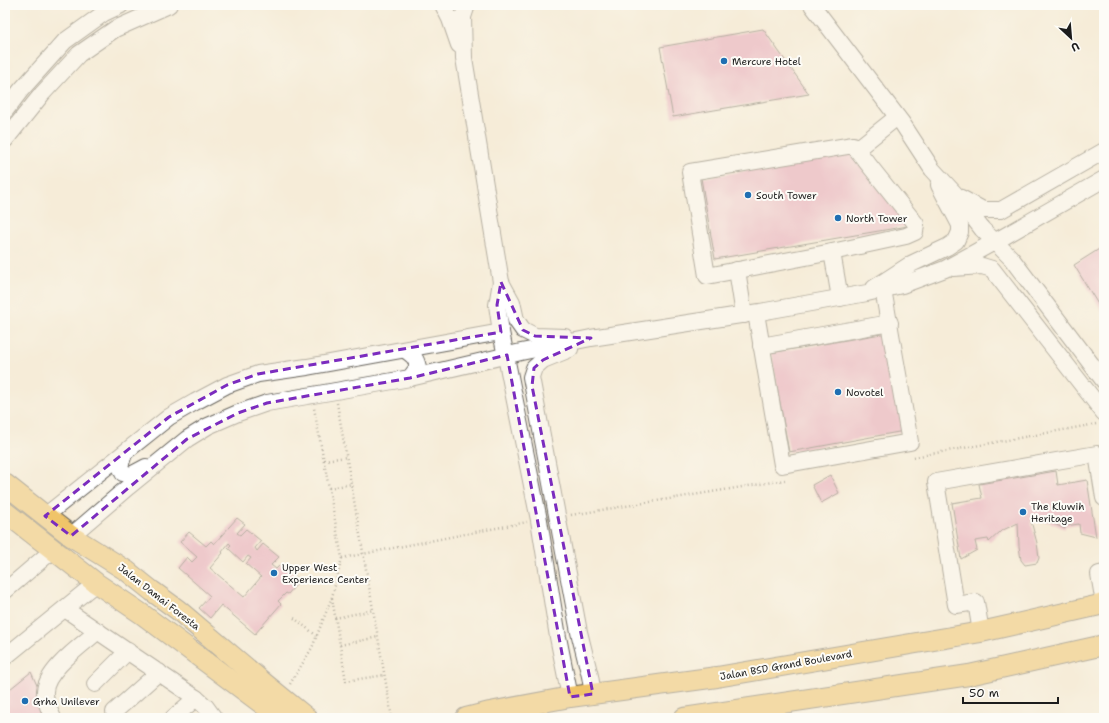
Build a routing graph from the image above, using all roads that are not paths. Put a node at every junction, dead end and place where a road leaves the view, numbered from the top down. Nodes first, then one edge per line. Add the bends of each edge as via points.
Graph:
1 (121, 5) edge
2 (169, 5) edge
3 (443, 5) edge
4 (467, 5) edge
5 (812, 5) edge
6 (464, 58) junction
7 (5, 111) edge
8 (896, 117) junction
9 (5, 140) edge
10 (856, 149) junction
11 (1104, 151) edge
12 (932, 169) junction
13 (1104, 179) edge
14 (957, 196) junction
15 (995, 242) junction
16 (832, 252) junction
17 (945, 269) junction
18 (737, 270) junction
19 (501, 282) junction
20 (883, 289) junction
21 (867, 293) junction
22 (840, 298) junction
23 (750, 314) junction
24 (890, 323) junction
25 (502, 332) junction
26 (591, 338) junction
27 (761, 346) junction
28 (404, 350) junction
29 (507, 355) junction
30 (410, 378) junction
31 (1104, 381) edge
32 (1104, 413) edge
33 (124, 454) junction
34 (163, 458) junction
35 (5, 484) edge
36 (1104, 498) edge
37 (5, 512) edge
38 (45, 516) junction
39 (71, 536) junction
40 (53, 550) junction
41 (1104, 573) edge
42 (96, 583) junction
43 (5, 591) edge
44 (1104, 603) edge
45 (65, 609) junction
46 (98, 631) junction
47 (579, 632) junction
48 (981, 632) junction
49 (558, 637) junction
50 (1104, 646) edge
51 (128, 651) junction
52 (5, 657) edge
53 (159, 672) junction
54 (96, 684) dead end
55 (593, 694) junction
56 (570, 697) junction
57 (196, 698) junction
58 (114, 712) dead end
59 (53, 718) edge
60 (173, 718) edge
61 (214, 718) edge
62 (280, 718) edge
63 (307, 718) edge
64 (466, 718) edge
65 (684, 718) edge

1 - 7 street via 104,13 64,41
2 - 9 street via 115,30 79,54
3 - 6 street
4 - 6 street via 463,17
5 - 8 street
6 - 19 street
8 - 10 street
8 - 12 street
10 - 16 street via 916,224 915,232
10 - 18 street via 854,145 690,172 707,276
11 - 14 street via 1001,210 983,210
12 - 14 street
12 - 21 street via 960,225 956,241 911,264
13 - 15 street
14 - 15 street
15 - 17 street
15 - 31 street via 1011,258
16 - 18 street
16 - 22 street
17 - 20 street via 902,285
17 - 32 street via 982,266 992,270
18 - 23 street
19 - 25 street via 497,305
19 - 26 street via 512,302 516,320 523,330 535,336
20 - 21 street
20 - 24 street
21 - 22 street
22 - 23 street
23 - 26 street
23 - 27 street
24 - 27 street
24 - 27 street via 910,442 782,464
25 - 28 street
25 - 29 street
26 - 29 street
26 - 47 street via 543,360 534,368 531,377
28 - 30 street via 413,354 417,360 418,367
28 - 33 street via 258,374 228,385 169,417
29 - 30 street
29 - 49 street via 539,520
30 - 34 street via 267,403 208,426
33 - 34 street via 120,466 123,473 131,475
33 - 38 street
34 - 39 street
35 - 38 main road, Jalan Damai Foresta
36 - 48 street via 1097,454 936,482 956,605 976,602
37 - 40 main road
38 - 39 main road, Jalan Damai Foresta
39 - 63 main road, Jalan Damai Foresta via 127,571 178,610
40 - 42 main road
40 - 43 street
41 - 44 street via 1099,574
42 - 45 street
42 - 62 main road via 142,614
44 - 48 main road, Jalan BSD Grand Boulevard
45 - 46 street
45 - 52 street
46 - 51 street
46 - 59 street via 58,666 48,680 45,694
47 - 49 street via 574,641 569,643 564,643
47 - 55 street
48 - 55 main road, Jalan BSD Grand Boulevard via 717,677
49 - 56 street
50 - 65 main road via 970,675
51 - 53 street
51 - 54 street
53 - 57 street
53 - 58 street
55 - 56 main road, Jalan BSD Grand Boulevard
56 - 64 main road, Jalan BSD Grand Boulevard
57 - 60 street
57 - 61 street

